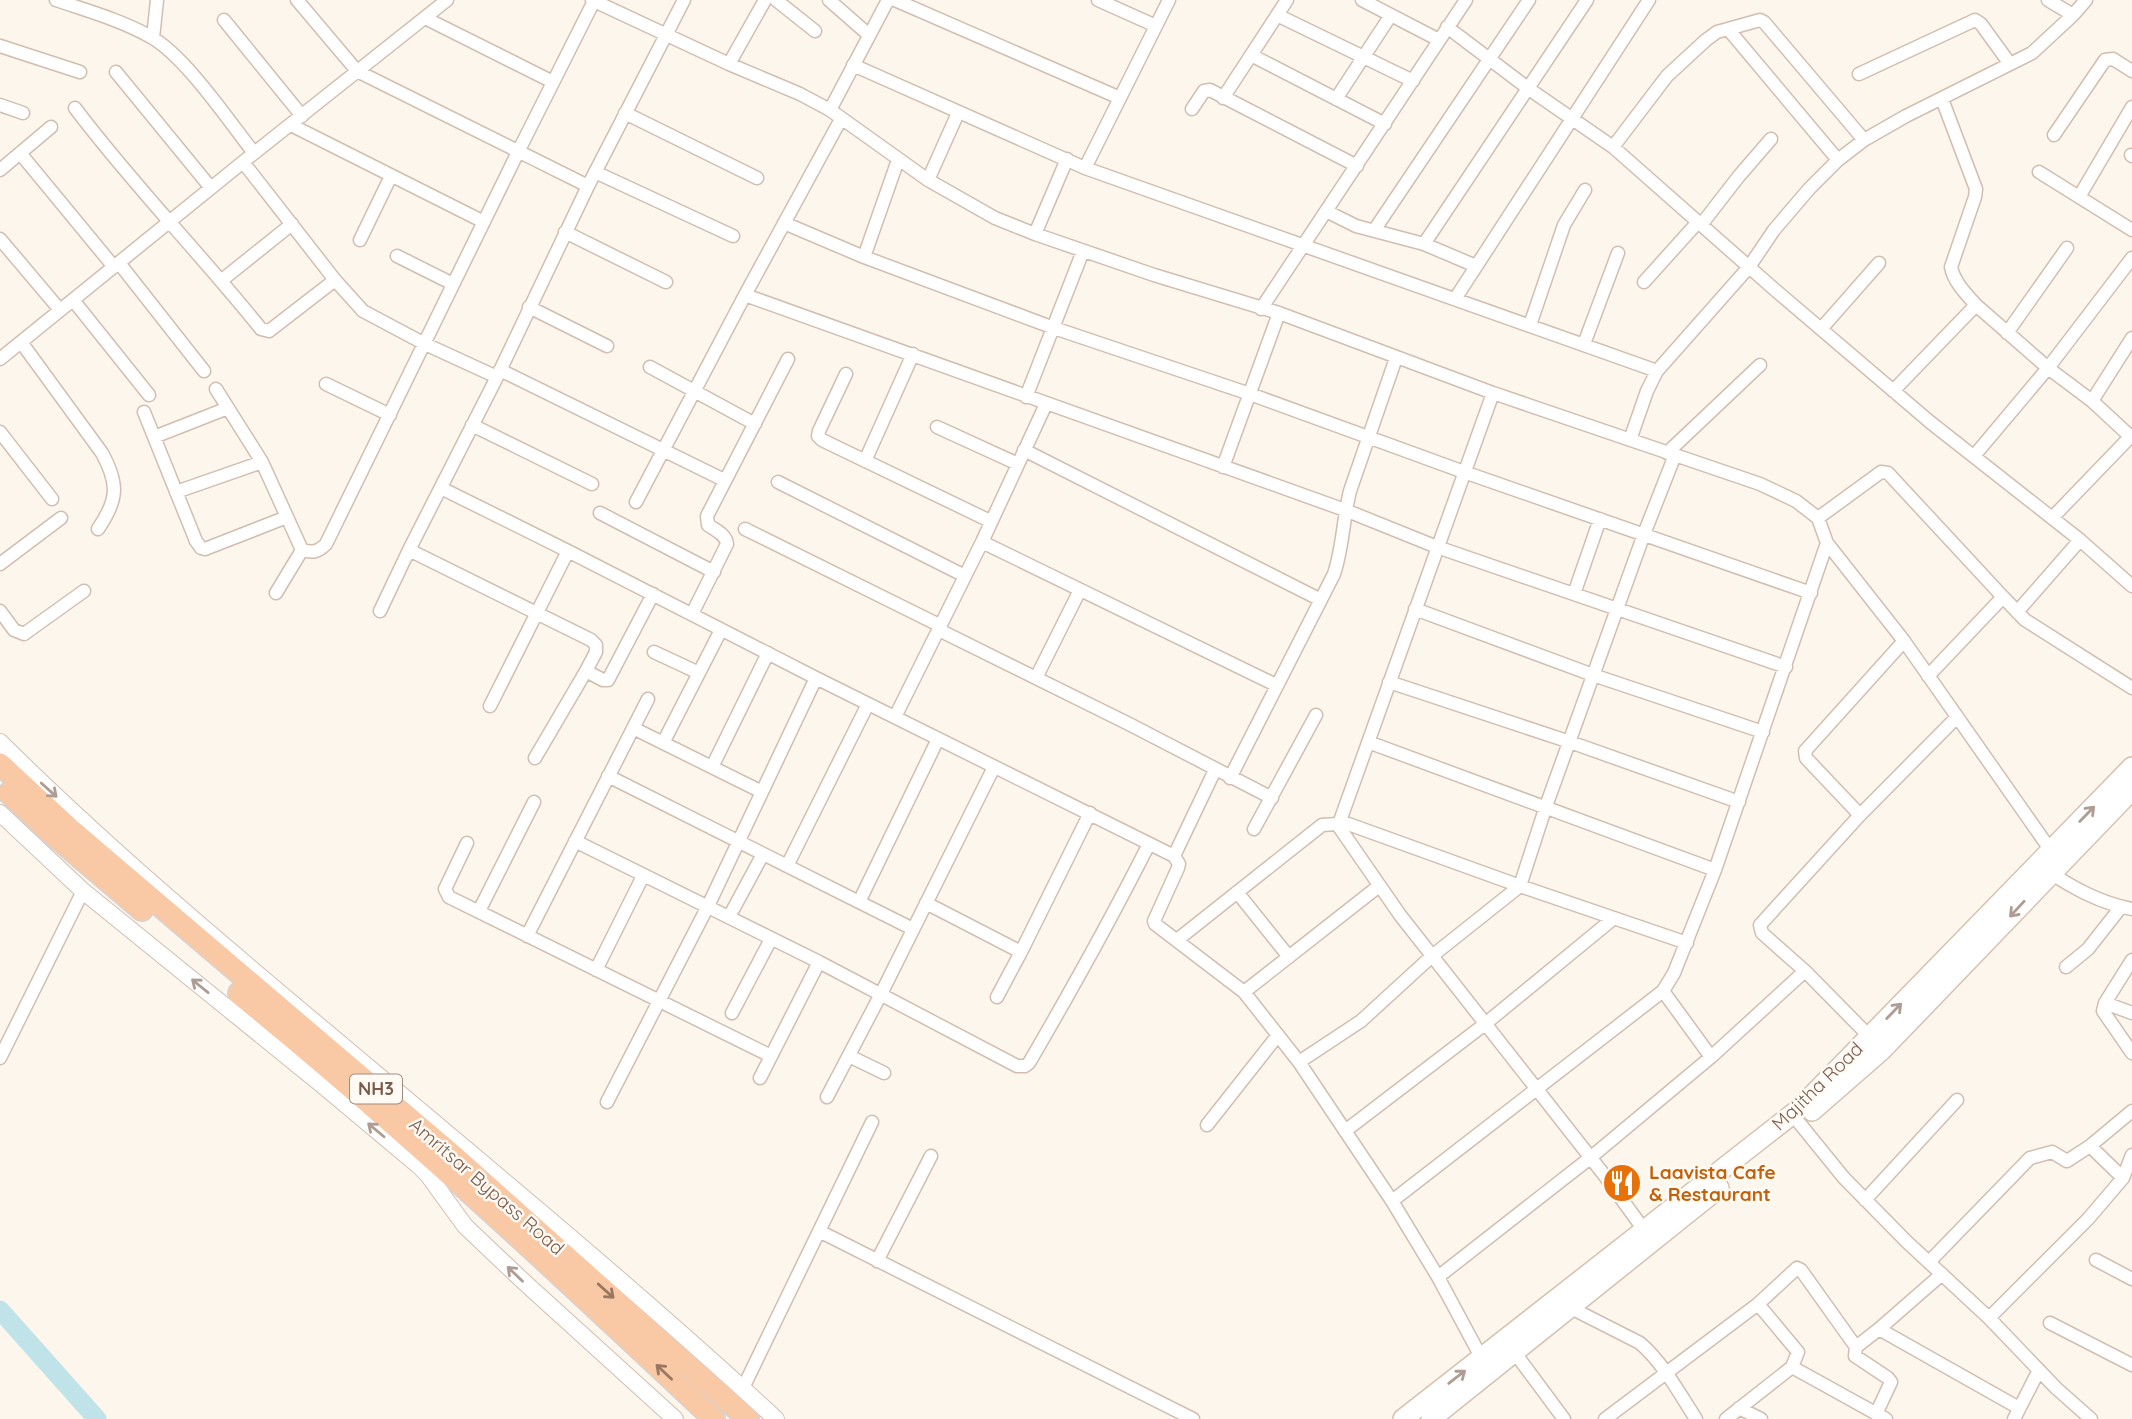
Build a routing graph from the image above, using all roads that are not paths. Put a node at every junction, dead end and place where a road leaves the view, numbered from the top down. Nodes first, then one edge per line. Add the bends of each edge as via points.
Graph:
1 (56, 0) edge
2 (157, 0) edge
3 (297, 0) edge
4 (447, 0) edge
5 (684, 0) edge
6 (765, 0) edge
7 (776, 0) edge
8 (830, 0) edge
9 (888, 0) edge
10 (895, 0) edge
11 (1098, 0) edge
12 (1169, 0) edge
13 (1287, 0) edge
14 (1362, 0) edge
15 (1466, 0) edge
16 (1529, 0) edge
17 (1587, 0) edge
18 (1649, 0) edge
19 (2049, 0) edge
20 (2086, 0) edge
21 (593, 1) edge
22 (1277, 15) junction
23 (1391, 15) junction
24 (2073, 15) junction
25 (425, 18) junction
26 (224, 20) dead end
27 (1156, 26) junction
28 (1447, 27) junction
29 (1728, 29) junction
30 (815, 31) dead end
31 (667, 35) junction
32 (869, 35) junction
33 (153, 38) junction
34 (1439, 40) junction
35 (0, 46) edge
36 (1251, 55) junction
37 (1364, 57) junction
38 (1489, 58) junction
39 (729, 64) junction
40 (2010, 64) junction
41 (853, 65) junction
42 (357, 71) junction
43 (2132, 71) edge
44 (79, 72) dead end
45 (116, 72) dead end
46 (1859, 74) dead end
47 (1413, 81) junction
48 (553, 82) junction
49 (1529, 89) junction
50 (1120, 98) junction
51 (1223, 98) junction
52 (1336, 99) junction
53 (1942, 99) junction
54 (0, 105) edge
55 (2132, 107) edge
56 (75, 108) dead end
57 (1192, 109) dead end
58 (830, 110) junction
59 (23, 113) dead end
60 (625, 113) junction
61 (958, 113) junction
62 (302, 116) junction
63 (841, 119) junction
64 (1573, 119) junction
65 (1385, 124) junction
66 (291, 125) junction
67 (51, 127) dead end
68 (2054, 135) dead end
69 (1771, 139) dead end
70 (1864, 140) junction
71 (1613, 147) junction
72 (518, 152) junction
73 (20, 153) junction
74 (254, 153) junction
75 (1067, 159) junction
76 (898, 160) junction
77 (1838, 160) junction
78 (243, 162) junction
79 (1357, 166) junction
80 (1085, 168) junction
81 (0, 170) edge
82 (595, 172) junction
83 (2039, 172) dead end
84 (391, 176) junction
85 (757, 178) dead end
86 (928, 180) junction
87 (588, 186) junction
88 (211, 188) junction
89 (1585, 190) dead end
90 (2079, 197) junction
91 (1326, 211) junction
92 (170, 222) junction
93 (484, 222) junction
94 (784, 223) junction
95 (292, 224) junction
96 (1699, 224) junction
97 (1376, 229) junction
98 (2132, 230) edge
99 (565, 232) junction
100 (1035, 234) junction
101 (733, 236) dead end
102 (0, 239) edge
103 (360, 240) dead end
104 (1423, 244) junction
105 (1304, 245) junction
106 (2067, 248) dead end
107 (1083, 251) junction
108 (1618, 253) dead end
109 (397, 256) dead end
110 (864, 257) junction
111 (2132, 258) edge
112 (1880, 263) dead end
113 (116, 265) junction
114 (1476, 266) junction
115 (1749, 267) junction
116 (222, 280) junction
117 (335, 280) junction
118 (666, 282) dead end
119 (1644, 282) dead end
120 (453, 284) junction
121 (745, 295) junction
122 (1455, 299) junction
123 (73, 300) junction
124 (1976, 305) junction
125 (529, 307) junction
126 (1261, 309) junction
127 (60, 310) junction
128 (1279, 313) junction
129 (1530, 325) junction
130 (1054, 328) junction
131 (1821, 330) junction
132 (2007, 333) junction
133 (2132, 338) edge
134 (21, 342) junction
135 (425, 344) junction
136 (1584, 344) junction
137 (607, 346) dead end
138 (2, 353) edge
139 (913, 354) junction
140 (1396, 358) junction
141 (788, 359) dead end
142 (1760, 365) dead end
143 (650, 367) dead end
144 (2048, 368) junction
145 (204, 371) dead end
146 (1657, 371) junction
147 (498, 373) junction
148 (846, 374) dead end
149 (326, 384) dead end
150 (216, 389) dead end
151 (693, 391) junction
152 (1894, 391) junction
153 (1493, 393) junction
154 (1250, 394) junction
155 (149, 395) dead end
156 (1026, 397) junction
157 (2092, 401) junction
158 (1046, 404) junction
159 (228, 408) junction
160 (144, 412) dead end
161 (390, 415) junction
162 (755, 424) junction
163 (472, 425) junction
164 (937, 426) dead end
165 (0, 432) edge
166 (2132, 436) edge
167 (154, 437) junction
168 (1370, 437) junction
169 (1630, 440) junction
170 (662, 450) junction
171 (1024, 450) junction
172 (1671, 454) junction
173 (1973, 456) junction
174 (865, 461) junction
175 (262, 462) junction
176 (1018, 464) junction
177 (1223, 467) junction
178 (1464, 472) junction
179 (724, 480) junction
180 (778, 482) dead end
181 (592, 484) dead end
182 (441, 488) junction
183 (176, 492) junction
184 (52, 499) dead end
185 (636, 502) dead end
186 (1345, 510) junction
187 (600, 513) dead end
188 (288, 517) junction
189 (61, 518) dead end
190 (1818, 518) junction
191 (2053, 518) junction
192 (1600, 519) junction
193 (990, 521) junction
194 (98, 529) dead end
195 (745, 529) dead end
196 (1644, 534) junction
197 (2080, 540) junction
198 (982, 542) junction
199 (1827, 543) junction
200 (1437, 547) junction
201 (302, 550) junction
202 (409, 550) junction
203 (568, 551) junction
204 (0, 564) edge
205 (714, 572) junction
206 (965, 576) junction
207 (2132, 586) edge
208 (1080, 590) junction
209 (84, 591) dead end
210 (276, 593) dead end
211 (1811, 593) junction
212 (653, 594) junction
213 (1574, 594) junction
214 (2003, 597) junction
215 (1319, 599) junction
216 (1415, 608) junction
217 (1617, 609) junction
218 (0, 611) edge
219 (380, 611) dead end
220 (2017, 612) junction
221 (537, 614) junction
222 (692, 614) junction
223 (940, 628) junction
224 (721, 630) junction
225 (1903, 641) junction
226 (654, 652) dead end
227 (768, 653) junction
228 (1786, 667) junction
229 (586, 671) junction
230 (699, 673) junction
231 (1593, 675) junction
232 (1928, 676) junction
233 (816, 678) junction
234 (1036, 678) junction
235 (1389, 682) junction
236 (1276, 685) junction
237 (2132, 688) edge
238 (648, 699) dead end
239 (868, 704) junction
240 (489, 706) dead end
241 (1316, 715) dead end
242 (895, 717) junction
243 (1957, 717) junction
244 (633, 728) junction
245 (1763, 732) junction
246 (938, 739) junction
247 (1368, 742) junction
248 (1570, 742) junction
249 (0, 743) edge
250 (663, 743) junction
251 (535, 758) dead end
252 (0, 764) edge
253 (712, 767) junction
254 (994, 767) junction
255 (1214, 770) junction
256 (608, 776) junction
257 (1230, 778) junction
258 (0, 784) edge
259 (2129, 784) edge
260 (762, 792) junction
261 (1272, 798) junction
262 (534, 802) dead end
263 (1739, 802) junction
264 (1545, 809) junction
265 (0, 813) edge
266 (1090, 813) junction
267 (1860, 815) junction
268 (1339, 823) junction
269 (1254, 829) dead end
270 (575, 841) junction
271 (740, 841) junction
272 (467, 844) dead end
273 (1149, 844) junction
274 (763, 854) junction
275 (1174, 856) junction
276 (2050, 863) junction
277 (787, 866) junction
278 (1715, 870) junction
279 (643, 876) junction
280 (1379, 886) junction
281 (1520, 886) junction
282 (83, 891) junction
283 (1237, 892) junction
284 (859, 902) junction
285 (926, 904) junction
286 (708, 906) junction
287 (2126, 908) edge
288 (479, 911) junction
289 (729, 917) junction
290 (1614, 918) junction
291 (913, 929) junction
292 (527, 936) junction
293 (771, 939) junction
294 (1177, 940) junction
295 (1687, 943) junction
296 (1021, 951) junction
297 (1432, 956) junction
298 (1289, 957) junction
299 (2132, 960) edge
300 (819, 962) junction
301 (2066, 967) dead end
302 (596, 970) junction
303 (1805, 971) junction
304 (1662, 991) junction
305 (1244, 992) junction
306 (881, 994) junction
307 (997, 997) dead end
308 (658, 1001) junction
309 (2105, 1003) junction
310 (732, 1013) dead end
311 (2132, 1013) edge
312 (1485, 1024) junction
313 (1278, 1035) junction
314 (1869, 1037) junction
315 (2132, 1053) edge
316 (771, 1056) junction
317 (849, 1056) junction
318 (1711, 1057) junction
319 (0, 1058) edge
320 (1299, 1062) junction
321 (884, 1073) dead end
322 (760, 1078) dead end
323 (1536, 1090) junction
324 (827, 1097) dead end
325 (1957, 1100) dead end
326 (607, 1102) dead end
327 (2132, 1111) edge
328 (1795, 1119) junction
329 (872, 1122) dead end
330 (1207, 1125) dead end
331 (1345, 1131) junction
332 (2090, 1146) junction
333 (2132, 1155) edge
334 (931, 1156) dead end
335 (1590, 1158) junction
336 (428, 1175) junction
337 (451, 1176) junction
338 (2123, 1178) junction
339 (1865, 1200) junction
340 (1392, 1201) junction
341 (1644, 1230) junction
342 (819, 1231) junction
343 (568, 1257) junction
344 (2096, 1260) dead end
345 (597, 1261) junction
346 (877, 1261) junction
347 (1928, 1262) junction
348 (1942, 1274) junction
349 (1438, 1277) junction
350 (2132, 1279) edge
351 (1758, 1304) junction
352 (1572, 1308) junction
353 (1989, 1318) junction
354 (2050, 1323) dead end
355 (1879, 1329) junction
356 (1509, 1346) junction
357 (1856, 1347) junction
358 (1482, 1357) junction
359 (2132, 1365) edge
360 (1792, 1367) junction
361 (2039, 1370) junction
362 (1667, 1373) junction
363 (743, 1388) junction
364 (1739, 1408) junction
365 (2016, 1414) edge
366 (1881, 1416) edge
367 (675, 1419) edge
368 (714, 1419) edge
369 (748, 1419) edge
370 (776, 1419) edge
371 (1193, 1419) edge
372 (1403, 1419) edge
373 (1431, 1419) edge
374 (1564, 1419) edge
375 (1605, 1419) edge
376 (1696, 1419) edge
377 (1727, 1419) edge
378 (1761, 1419) edge
379 (2091, 1419) edge

1 - 33 street
2 - 33 street
3 - 42 street
4 - 25 street
5 - 31 street
6 - 39 street
7 - 30 street
8 - 32 street
9 - 32 street
10 - 50 street
11 - 27 street
12 - 27 street
13 - 22 street
14 - 23 street
15 - 28 street
16 - 38 street
17 - 49 street
18 - 64 street
19 - 24 street
20 - 24 street
21 - 31 street
21 - 48 street
22 - 36 street
22 - 37 street
23 - 34 street
23 - 37 street
24 - 40 street via 2040,48
25 - 42 street
25 - 48 street
26 - 62 street
27 - 50 street
28 - 34 street
28 - 38 street
29 - 70 street via 1764,22
29 - 71 street via 1706,40 1667,76
29 - 77 street
31 - 39 street
31 - 60 street
32 - 41 street
33 - 74 street via 192,75
34 - 47 street
35 - 44 street
36 - 51 street
36 - 52 street
37 - 47 street
37 - 52 street
38 - 49 street
38 - 97 street
39 - 58 street
40 - 46 street via 1975,20
40 - 53 street
41 - 58 street
41 - 61 street
42 - 62 street
42 - 72 street
43 - 68 street via 2113,59 2105,60
45 - 88 street
47 - 65 street
48 - 72 street
49 - 64 street
49 - 104 street
50 - 80 street
51 - 57 street via 1206,90
51 - 79 street
52 - 65 street
53 - 70 street
53 - 124 street via 1976,189 1951,267
54 - 59 street
55 - 90 street
56 - 92 street
58 - 63 street
60 - 82 street
60 - 85 street
61 - 75 street
61 - 86 street
62 - 66 street
63 - 76 street
63 - 94 street
64 - 71 street
64 - 114 street
65 - 79 street
66 - 74 street
66 - 84 street
67 - 73 street
69 - 96 street
70 - 77 street
71 - 96 street
72 - 87 street
72 - 93 street
73 - 81 street
73 - 113 street
74 - 78 street
75 - 80 street
75 - 100 street
76 - 86 street
76 - 110 street
77 - 115 street via 1774,230
78 - 88 street
78 - 95 street
79 - 91 street
80 - 105 street
82 - 87 street
82 - 101 street
83 - 90 street
84 - 93 street
84 - 103 street
86 - 100 street via 995,218
87 - 99 street
88 - 92 street
89 - 129 street via 1564,225
90 - 98 street
91 - 97 street via 1356,226
91 - 105 street
92 - 113 street
92 - 116 street
93 - 120 street
94 - 110 street
94 - 121 street
95 - 116 street
95 - 117 street
96 - 115 street
96 - 119 street
97 - 104 street
99 - 118 street
99 - 125 street
100 - 107 street
102 - 127 street
104 - 114 street
105 - 122 street
105 - 126 street
106 - 132 street
107 - 126 street
107 - 130 street
108 - 136 street
109 - 120 street
110 - 130 street
111 - 144 street
112 - 131 street
113 - 123 street
113 - 145 street
114 - 122 street
115 - 131 street
115 - 146 street
116 - 117 street via 261,329 269,331
117 - 135 street via 363,311
120 - 135 street
121 - 139 street
121 - 151 street
122 - 129 street
123 - 127 street
123 - 155 street
124 - 132 street
124 - 152 street
125 - 137 street
125 - 147 street
126 - 128 street
127 - 134 street
128 - 140 street
128 - 154 street
129 - 136 street
130 - 154 street
130 - 156 street
131 - 152 street
132 - 144 street
133 - 157 street
134 - 138 street
134 - 194 street via 109,466 114,501
135 - 147 street
135 - 161 street
136 - 146 street
139 - 156 street
139 - 174 street
140 - 153 street
140 - 168 street
141 - 162 street
142 - 172 street
143 - 151 street
144 - 157 street
144 - 173 street
146 - 169 street
147 - 163 street
147 - 170 street
148 - 174 street via 818,436
149 - 161 street
150 - 159 street
151 - 162 street
151 - 170 street
152 - 173 street
153 - 169 street
153 - 178 street
154 - 168 street
154 - 177 street
156 - 158 street
157 - 166 street
158 - 171 street
158 - 177 street
159 - 167 street
159 - 175 street
160 - 167 street
161 - 201 street via 326,544 320,550
162 - 179 street
163 - 181 street
163 - 182 street
164 - 176 street
165 - 184 street
166 - 191 street
167 - 183 street
168 - 178 street
168 - 186 street
169 - 172 street
170 - 179 street
170 - 185 street
171 - 176 street
171 - 215 street
172 - 190 street via 1760,484 1796,501
172 - 196 street
173 - 191 street
174 - 193 street
175 - 183 street
175 - 188 street
176 - 193 street
177 - 186 street
178 - 192 street
178 - 200 street
179 - 205 street via 706,521 727,539
180 - 206 street
182 - 202 street
182 - 203 street
183 - 188 street via 201,548
186 - 200 street
186 - 215 street via 1337,565
187 - 205 street
188 - 201 street
189 - 204 street
190 - 199 street
190 - 214 street via 1881,472 1888,472
191 - 197 street
192 - 196 street
192 - 213 street
193 - 198 street
195 - 223 street
196 - 211 street
196 - 217 street
197 - 207 street
197 - 220 street
198 - 206 street
198 - 208 street
199 - 211 street
199 - 225 street
200 - 213 street
200 - 216 street
201 - 210 street
202 - 219 street
202 - 221 street
203 - 212 street
203 - 221 street
205 - 222 street
206 - 223 street
208 - 234 street
208 - 236 street
209 - 218 street via 24,634 14,631
211 - 228 street
212 - 222 street
212 - 229 street via 608,680
213 - 217 street
214 - 220 street
214 - 232 street
215 - 236 street
216 - 231 street
216 - 235 street
217 - 228 street
217 - 231 street
220 - 237 street
221 - 229 street via 596,645
221 - 240 street
222 - 224 street
223 - 234 street
223 - 242 street
224 - 227 street
224 - 230 street
225 - 232 street
225 - 267 street via 1805,751 1806,758
226 - 230 street
227 - 233 street
227 - 253 street
228 - 245 street
229 - 251 street
230 - 250 street
231 - 245 street
231 - 248 street
232 - 243 street
233 - 239 street
233 - 260 street
234 - 255 street
235 - 247 street
235 - 248 street
236 - 257 street
238 - 244 street
239 - 242 street
239 - 277 street
241 - 261 street
242 - 246 street
243 - 267 street
243 - 276 street
244 - 250 street
244 - 256 street
245 - 263 street
246 - 254 street
246 - 284 street
247 - 264 street
247 - 268 street
248 - 263 street
248 - 264 street
249 -> 345 street via 177,906
250 - 253 street
252 - 343 highway, Amritsar Bypass Road / NH3 via 70,830
253 - 260 street
254 - 266 street
254 - 285 street
255 - 257 street
255 - 275 street
256 - 270 street
256 - 271 street
257 - 261 street
258 - 337 highway, Amritsar Bypass Road / NH3
259 - 276 main road, Majitha Road
260 - 271 street
261 - 269 street
262 - 288 street
263 - 278 street
264 - 278 street
264 - 281 street
265 - 282 street
266 - 273 street
266 - 296 street
267 - 303 street via 1760,925 1762,933
268 - 280 street
268 - 281 street
268 - 283 street via 1322,825
270 - 279 street
270 - 292 street
271 - 274 street
271 - 286 street
272 - 288 street via 445,889 449,897
273 - 275 street
273 - 306 street via 1025,1066 1017,1066
274 - 277 street
274 - 289 street
275 - 294 street via 1178,868 1154,921
276 - 287 street via 2076,890
314 -> 276 main road, Majitha Road
276 -> 328 main road, Majitha Road via 1882,1050
277 - 284 street
278 - 295 street
279 - 286 street
279 - 302 street
280 - 297 street
280 - 298 street
281 - 290 street
281 - 297 street
282 - 319 street
336 -> 282 street
283 - 294 street
283 - 298 street
284 - 291 street
285 - 291 street
285 - 296 street
286 - 289 street
286 - 308 street
287 - 301 street
288 - 292 street
289 - 293 street
290 - 295 street
290 - 312 street
291 - 306 street
292 - 302 street
293 - 300 street
293 - 310 street
294 - 305 street
295 - 304 street
296 - 307 street
297 - 312 street
297 - 320 street via 1361,1021
298 - 305 street
299 - 309 street
300 - 306 street
300 - 316 street
302 - 308 street
303 - 314 street
303 - 318 street
304 - 318 street
304 - 323 street
305 - 313 street
306 - 317 street
308 - 316 street
308 - 326 street
309 - 311 street
309 - 315 street via 2104,1013
312 - 323 street
312 - 331 street
313 - 320 street
313 - 330 street
314 - 328 main road, Majitha Road
316 - 322 street
317 - 321 street
317 - 324 street
318 - 335 street
320 - 331 street
323 - 335 street
323 - 340 street
325 - 339 street
327 - 332 street
328 - 339 street
328 - 341 main road, Majitha Road
328 - 352 main road, Majitha Road
329 - 342 street
331 - 340 street
332 - 338 street
332 - 347 street via 2067,1161 2052,1152 2029,1158
333 - 338 street
334 - 346 street
335 - 341 street
335 - 349 street
336 - 337 highway
367 -> 336 street via 465,1226
368 -> 337 highway, Amritsar Bypass Road / NH3
338 - 353 street via 2062,1247
339 - 347 street
340 - 349 street
341 - 356 main road, Majitha Road
342 - 346 street
342 - 363 street
343 - 345 highway
343 -> 369 highway, Amritsar Bypass Road / NH3
344 - 350 street
345 - 363 street
346 - 371 street
347 - 348 street
348 - 353 street
348 - 355 street
349 - 358 street
351 - 357 street via 1799,1268
351 - 360 street via 1798,1352
351 - 362 street
352 - 356 main road, Majitha Road
352 - 362 street via 1640,1343
353 - 361 street
354 - 359 street
355 - 357 street
355 - 365 street
356 - 358 main road, Majitha Road
356 - 373 main road, Majitha Road
356 - 374 street
357 - 366 street via 1855,1356 1891,1382
372 -> 358 main road, Majitha Road
360 - 364 street
360 - 366 street
361 - 365 street
361 - 379 street
362 - 375 street
362 - 376 street
363 - 370 street
364 - 377 street
364 - 378 street

